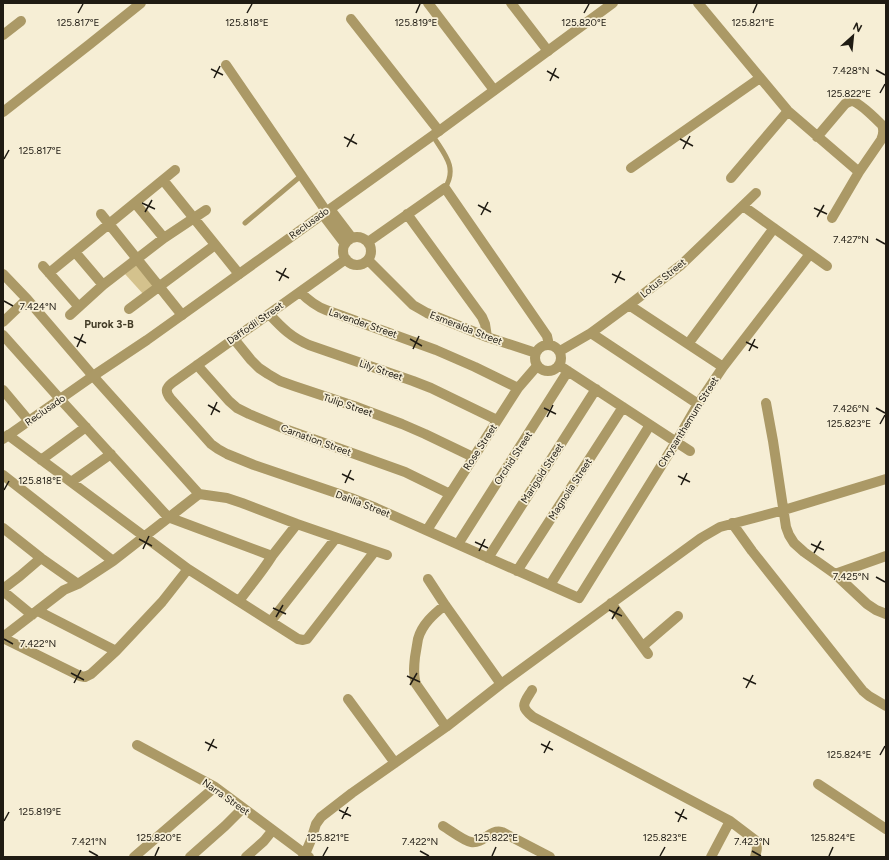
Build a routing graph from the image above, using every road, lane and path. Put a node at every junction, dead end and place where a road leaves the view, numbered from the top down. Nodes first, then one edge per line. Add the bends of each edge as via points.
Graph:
1 (141, 3) edge
2 (428, 3) edge
3 (511, 3) edge
4 (612, 3) edge
5 (698, 3) edge
6 (351, 19) dead end
7 (21, 21) dead end
8 (3, 35) edge
9 (548, 51) junction
10 (226, 65) dead end
11 (760, 78) junction
12 (494, 90) junction
13 (788, 111) junction
14 (3, 112) edge
15 (436, 133) junction
16 (817, 136) junction
17 (631, 168) dead end
18 (175, 170) dead end
19 (858, 172) junction
20 (302, 176) junction
21 (731, 178) dead end
22 (162, 180) junction
23 (445, 188) junction
24 (756, 193) dead end
25 (135, 203) junction
26 (743, 206) junction
27 (206, 210) dead end
28 (326, 211) junction
29 (101, 214) dead end
30 (408, 214) junction
31 (194, 218) junction
32 (832, 218) dead end
33 (245, 223) dead end
34 (109, 224) junction
35 (774, 228) junction
36 (164, 238) junction
37 (349, 241) junction
38 (368, 242) junction
39 (215, 245) junction
40 (75, 252) junction
41 (810, 254) junction
42 (137, 259) junction
43 (346, 259) junction
44 (368, 260) junction
45 (826, 266) dead end
46 (3, 274) edge
47 (239, 274) junction
48 (103, 285) junction
49 (159, 287) junction
50 (300, 292) junction
51 (27, 298) junction
52 (629, 305) junction
53 (79, 307) junction
54 (129, 309) dead end
55 (269, 314) junction
56 (70, 315) dead end
57 (182, 316) junction
58 (3, 322) edge
59 (591, 333) junction
60 (3, 335) edge
61 (487, 337) junction
62 (234, 339) junction
63 (688, 344) junction
64 (549, 345) junction
65 (560, 351) junction
66 (536, 353) junction
67 (197, 365) junction
68 (537, 366) junction
69 (560, 366) junction
70 (722, 367) junction
71 (568, 371) junction
72 (93, 376) junction
73 (518, 388) junction
74 (3, 390) edge
75 (167, 390) joint
76 (596, 390) junction
77 (60, 399) junction
78 (766, 403) dead end
79 (698, 404) junction
80 (623, 407) junction
81 (497, 420) junction
82 (29, 421) junction
83 (650, 425) junction
84 (86, 427) junction
85 (6, 437) edge
86 (676, 442) junction
87 (690, 452) dead end
88 (111, 454) junction
89 (474, 457) junction
90 (41, 460) junction
91 (3, 475) edge
92 (886, 479) edge
93 (71, 482) junction
94 (199, 494) junction
95 (450, 494) junction
96 (784, 510) junction
97 (168, 517) junction
98 (732, 523) junction
99 (297, 524) junction
100 (427, 530) junction
101 (6, 534) edge
102 (144, 536) junction
103 (336, 538) junction
104 (458, 544) junction
105 (375, 551) junction
106 (387, 555) dead end
107 (272, 556) junction
108 (886, 556) edge
109 (41, 558) junction
110 (488, 558) junction
111 (113, 561) junction
112 (188, 568) junction
113 (517, 571) junction
114 (835, 574) junction
115 (428, 579) dead end
116 (78, 584) junction
117 (550, 585) junction
118 (3, 590) edge
119 (579, 598) joint
120 (239, 601) junction
121 (611, 604) junction
122 (445, 605) junction
123 (35, 613) junction
124 (886, 614) edge
125 (678, 616) dead end
126 (270, 621) junction
127 (3, 637) edge
128 (116, 651) junction
129 (501, 684) junction
130 (532, 690) dead end
131 (348, 699) dead end
132 (886, 706) edge
133 (446, 727) junction
134 (137, 745) dead end
135 (395, 763) junction
136 (818, 784) dead end
137 (215, 787) junction
138 (243, 808) junction
139 (730, 820) junction
140 (443, 826) dead end
141 (886, 829) edge
142 (272, 831) junction
143 (306, 856) edge
144 (134, 857) edge
145 (190, 857) edge
146 (246, 857) edge
147 (550, 857) edge
148 (711, 857) edge
149 (755, 857) edge

1 - 14 street
2 - 12 street
3 - 9 street
4 - 9 street, Reclusado
5 - 11 street
6 - 15 street
7 - 8 street
9 - 12 street, Reclusado
10 - 20 street
11 - 13 street
11 - 17 street
12 - 15 street, Reclusado
13 - 16 street
13 - 21 street
15 - 23 lane via 450,168
15 - 28 street, Reclusado
16 - 19 street
16 - 19 street via 845,104 852,101 882,125 884,134 881,140
18 - 22 street
19 - 32 street
20 - 28 street
20 - 33 lane
22 - 25 street
22 - 31 street
23 - 30 street
23 - 64 street via 547,336
24 - 26 street, Lotus Street
25 - 34 street
25 - 36 street
26 - 35 street
26 - 52 street, Lotus Street via 681,265
27 - 31 street
28 - 37 street via 326,219
28 - 47 street, Reclusado
29 - 34 street
30 - 38 street
30 - 61 street via 482,317
31 - 36 street
31 - 39 street
34 - 40 street
34 - 42 street
35 - 41 street
35 - 63 street
36 - 42 street
37 - 38 street via 361,237
37 - 43 street via 344,249
38 - 44 street via 371,251
39 - 47 street
39 - 49 street
40 - 48 street
40 - 53 street via 46,270
41 - 45 street
41 - 70 street, Chrysanthemum Street
42 - 48 street
42 - 49 street
43 - 44 street via 354,264
43 - 50 street, Daffodil Street
44 - 61 street, Esmeralda Street via 413,305 432,316
46 - 51 street
47 - 57 street, Reclusado
48 - 53 street
49 - 54 street
49 - 57 street
50 - 55 street, Daffodil Street
50 - 73 street, Lavender Street via 326,310 436,350
51 - 58 street
51 - 72 street
52 - 59 street, Lotus Street
52 - 63 street
53 - 56 street
55 - 62 street, Daffodil Street
55 - 81 street, Lily Street via 283,330 300,341 419,384
57 - 72 street, Reclusado
59 - 65 street, Lotus Street
59 - 79 street
60 - 77 street
61 - 66 street, Esmeralda Street
62 - 67 street, Daffodil Street
62 - 89 street, Tulip Street via 259,368 280,381 402,424
63 - 70 street
64 - 65 street
64 - 66 street via 541,346
65 - 69 street
66 - 68 street via 534,357
67 - 75 street, Daffodil Street via 168,386
67 - 95 street, Carnation Street via 237,408 278,427 405,472
68 - 69 street via 546,371
68 - 73 street, Rose Street
69 - 71 street
70 - 79 street, Chrysanthemum Street
71 - 76 street
71 - 104 street, Orchid Street
72 - 77 street, Reclusado
72 - 94 street
73 - 81 street, Rose Street
74 - 82 street
75 - 100 street, Dahlia Street via 170,398 202,435 222,452 351,498
76 - 80 street
76 - 110 street, Marigold Street
77 - 82 street, Reclusado
77 - 84 street
78 - 96 street
79 - 86 street, Chrysanthemum Street
80 - 83 street
80 - 113 street, Magnolia Street
81 - 89 street, Rose Street
82 - 85 street, Reclusado
83 - 86 street
83 - 117 street
84 - 88 street
84 - 90 street
85 - 90 street
86 - 87 street
86 - 119 street, Chrysanthemum Street
88 - 93 street
88 - 97 street
89 - 95 street, Rose Street
90 - 93 street
91 - 111 street
92 - 96 street
93 - 102 street
94 - 97 street
94 - 99 street via 227,498
95 - 100 street, Rose Street
96 - 98 street
96 - 114 street via 786,527 794,543
97 - 102 street
97 - 107 street
98 - 121 street via 700,538
98 - 132 street via 863,691
99 - 103 street
99 - 107 street
100 - 104 street, Dahlia Street
101 - 109 street
102 - 111 street
102 - 112 street
103 - 105 street
103 - 126 street
104 - 110 street, Dahlia Street
105 - 106 street
105 - 126 street via 307,639 298,638
107 - 120 street
108 - 114 street
109 - 116 street
109 - 118 street
110 - 113 street, Dahlia Street
111 - 116 street
112 - 120 street
112 - 128 street via 162,602
113 - 117 street, Dahlia Street
114 - 124 street via 867,604
115 - 122 street
116 - 123 street via 64,590
117 - 119 street, Dahlia Street
118 - 123 street
120 - 126 street
121 - 125 street via 646,650
121 - 129 street
122 - 129 street
122 - 133 street via 431,617 418,637 414,679
123 - 127 street
123 - 128 street
127 - 128 street via 85,677 92,674
129 - 133 street
130 - 139 street via 524,707 533,717
131 - 135 street
133 - 135 street
134 - 137 street, Narra Street
135 - 143 street via 321,817 316,824
136 - 141 street
137 - 138 street, Narra Street
137 - 144 street
138 - 142 street, Narra Street
138 - 145 street
139 - 148 street
139 - 149 street via 755,840 758,850
140 - 147 street via 469,842 482,840 497,831 502,832
142 - 143 street, Narra Street
142 - 146 street

